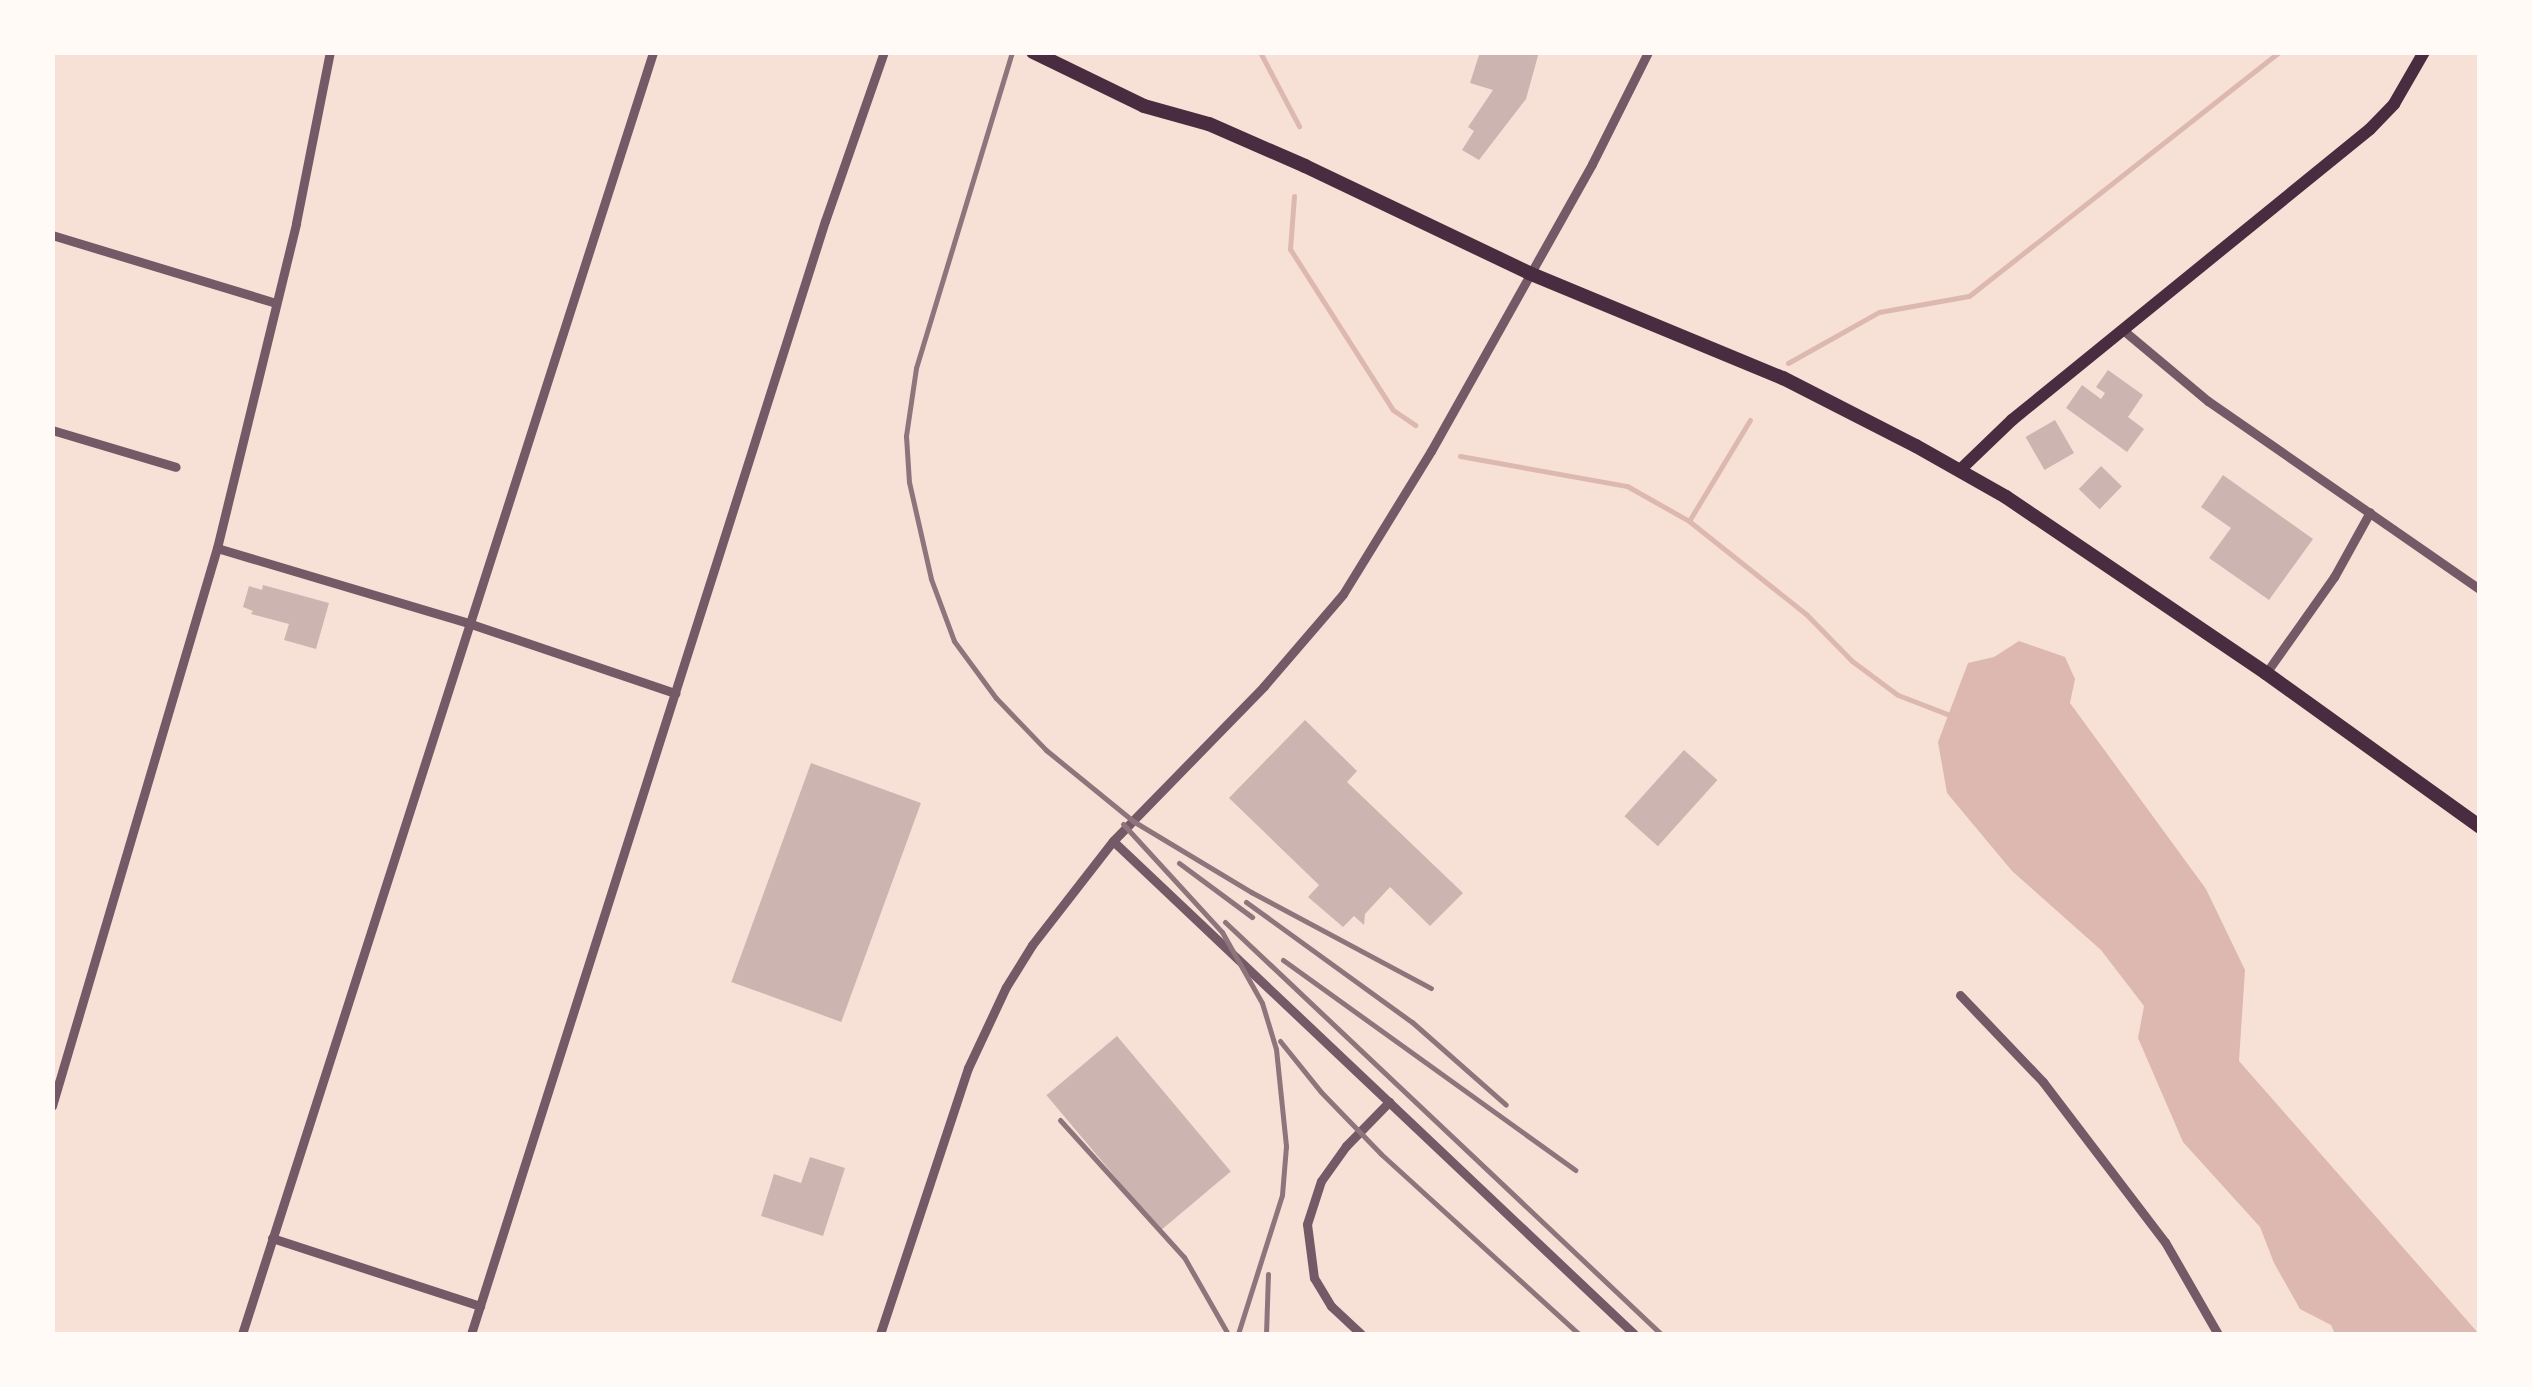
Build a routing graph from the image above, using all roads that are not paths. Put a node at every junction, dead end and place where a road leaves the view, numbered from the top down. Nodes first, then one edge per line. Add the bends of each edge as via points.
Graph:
1 (330, 52) edge
2 (652, 52) edge
3 (884, 52) edge
4 (1033, 52) edge
5 (1648, 52) edge
6 (2424, 52) edge
7 (52, 235) edge
8 (1529, 273) junction
9 (276, 303) junction
10 (2123, 330) junction
11 (52, 430) edge
12 (176, 467) dead end
13 (1960, 470) junction
14 (2370, 512) junction
15 (217, 548) junction
16 (2480, 588) edge
17 (468, 624) junction
18 (2266, 673) junction
19 (675, 693) junction
20 (2480, 827) edge
21 (1114, 841) junction
22 (1960, 996) dead end
23 (1389, 1102) junction
24 (52, 1106) edge
25 (272, 1238) junction
26 (480, 1306) junction
27 (242, 1334) edge
28 (471, 1334) edge
29 (880, 1334) edge
30 (1361, 1334) edge
31 (1634, 1334) edge
32 (2218, 1334) edge

1 - 9 street
2 - 17 street
3 - 19 street
4 - 8 main road via 1144,106 1209,124 1305,166
5 - 8 street
6 - 10 main road via 2394,104 2370,129
7 - 9 street
8 - 13 main road via 1783,378
8 - 21 street via 1343,594
9 - 15 street
10 - 13 main road
10 - 14 street via 2174,376
11 - 12 street
13 - 18 main road
14 - 16 street
14 - 18 street via 2334,577
15 - 17 street
15 - 24 street
17 - 19 street
17 - 25 street
18 - 20 main road
19 - 26 street
21 - 23 street
21 - 29 street via 1032,945 984,1031
22 - 32 street via 2043,1082 2165,1242
23 - 30 street via 1321,1181 1307,1224 1314,1278
23 - 31 street
25 - 26 street
25 - 27 street
26 - 28 street

